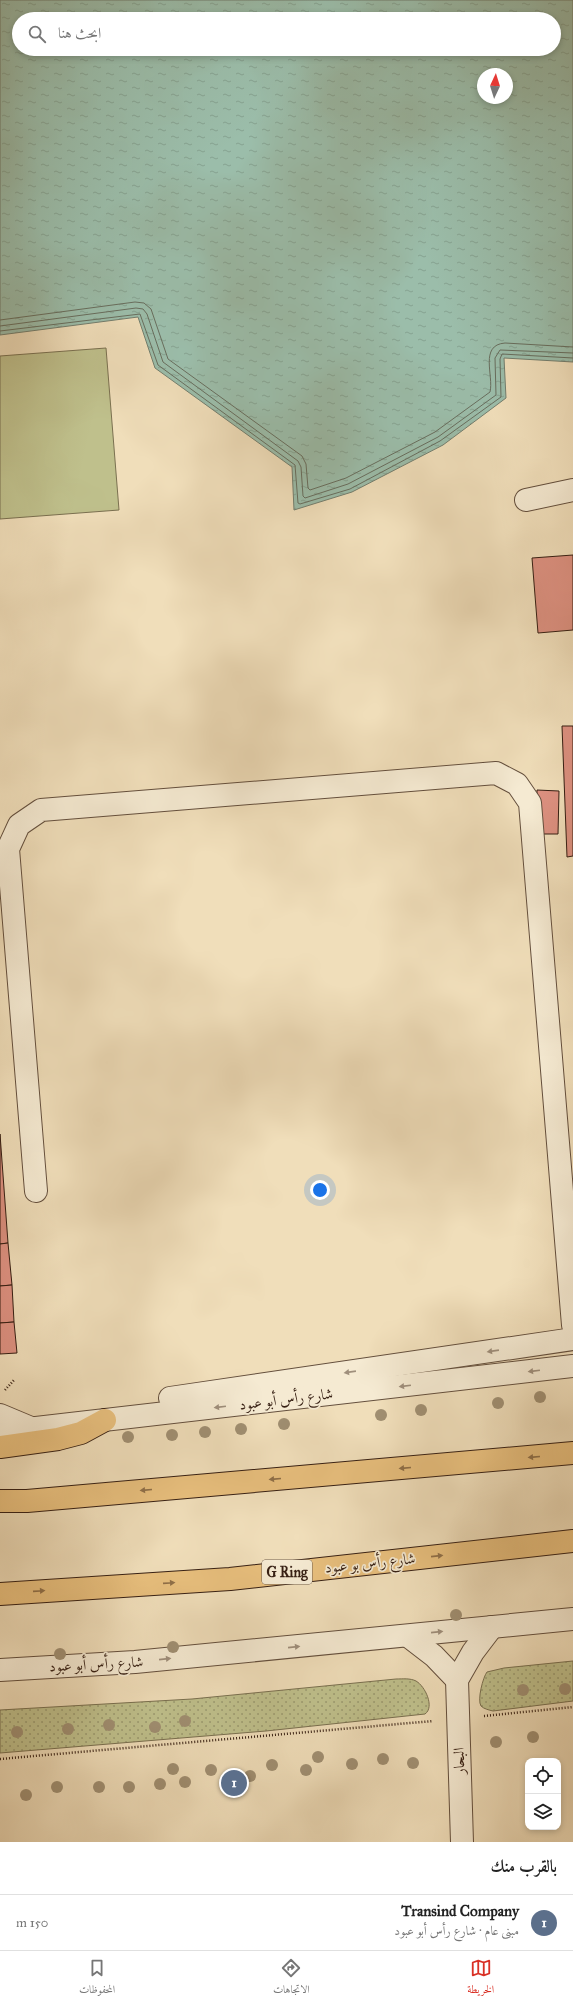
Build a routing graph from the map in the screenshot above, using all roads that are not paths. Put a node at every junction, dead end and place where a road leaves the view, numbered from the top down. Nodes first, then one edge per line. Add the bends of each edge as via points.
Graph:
1 (573, 490) edge
2 (526, 500) dead end
3 (36, 1191) dead end
4 (573, 1325) edge
5 (573, 1339) edge
6 (573, 1366) edge
7 (0, 1415) edge
8 (105, 1420) junction
9 (34, 1429) junction
10 (0, 1432) edge
11 (0, 1447) edge
12 (573, 1453) edge
13 (0, 1501) edge
14 (573, 1541) edge
15 (0, 1594) edge
16 (573, 1619) edge
17 (492, 1627) junction
18 (408, 1636) junction
19 (0, 1670) edge
20 (457, 1680) junction
21 (462, 1842) edge

1 - 2 street
3 - 4 street via 8,849 19,825 40,810 496,773 517,784 530,803
5 -> 8 street via 163,1399
6 -> 8 street, شارع رأس أبو عبود
7 - 9 street
8 - 9 street, شارع رأس أبو عبود
8 - 11 highway via 81,1433 58,1440
9 - 10 street, شارع رأس أبو عبود
12 -> 13 highway via 27,1501
15 -> 14 highway, شارع رأس بو عبود / G Ring via 230,1578
16 - 17 street, شارع رأس أبو عبود
18 -> 17 street, شارع رأس أبو عبود
17 - 20 street, البحار via 473,1652
19 -> 18 street, شارع رأس أبو عبود via 135,1662
18 - 20 street via 434,1656
20 - 21 street, البحار

